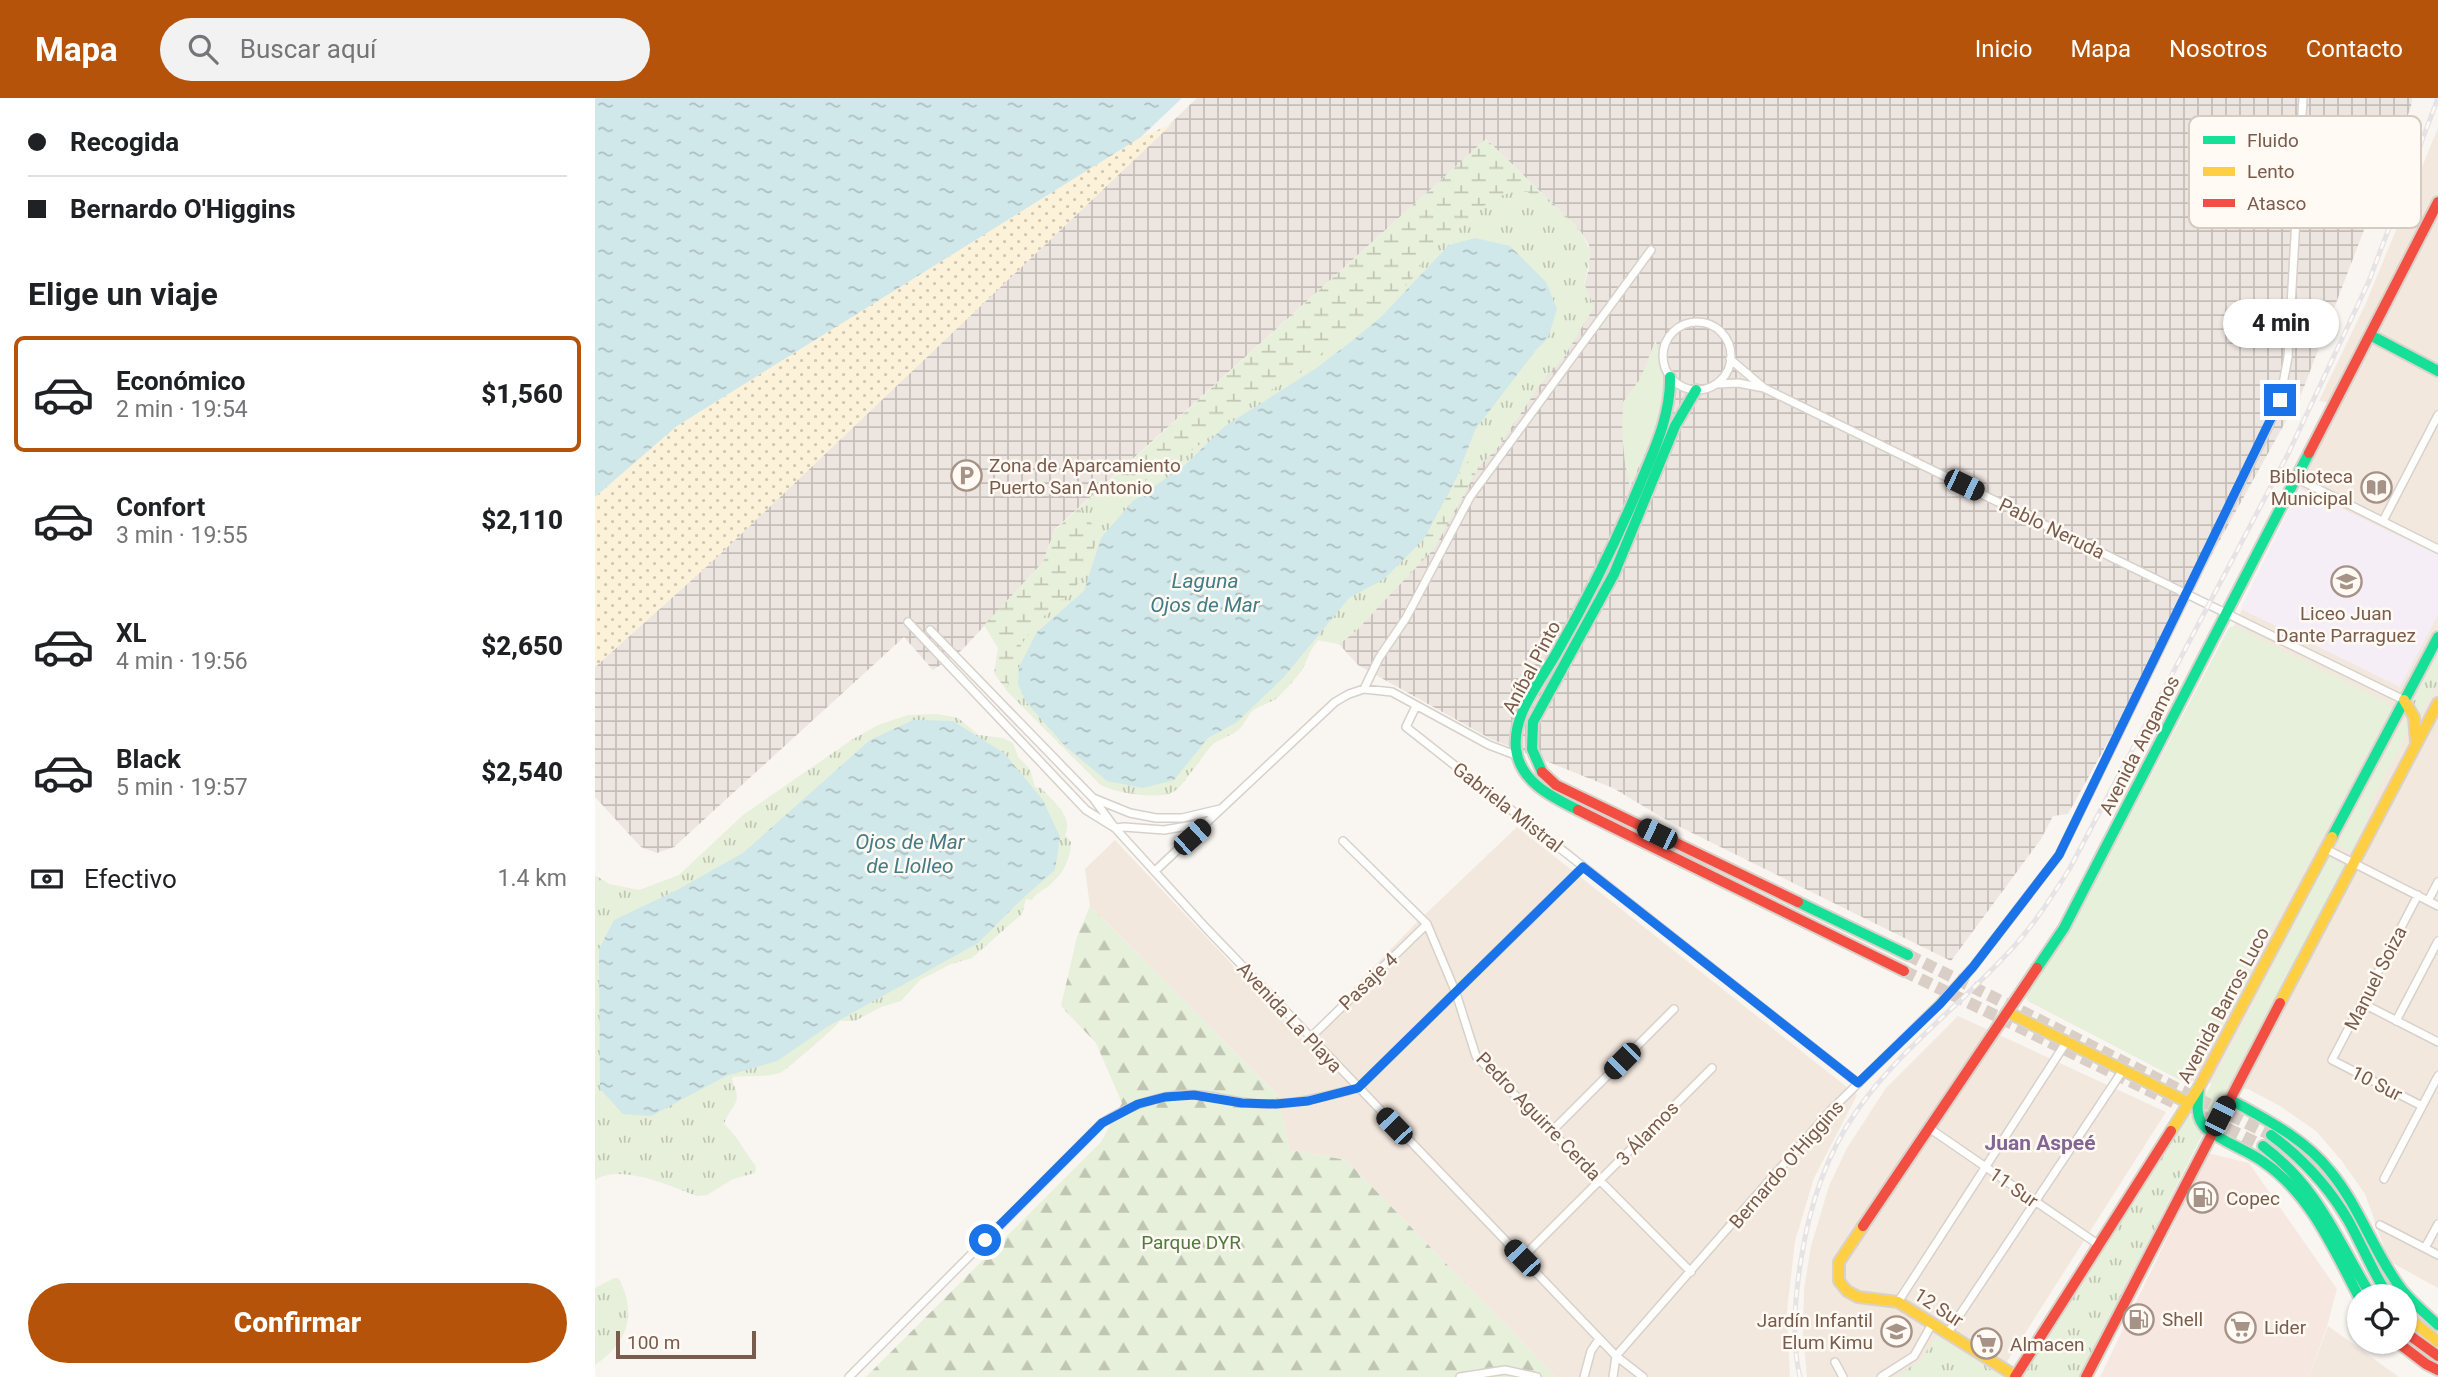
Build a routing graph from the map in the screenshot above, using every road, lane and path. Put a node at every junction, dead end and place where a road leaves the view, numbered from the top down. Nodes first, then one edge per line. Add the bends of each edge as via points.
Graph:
1 (2303, 98) edge
2 (2302, 116) edge
3 (2438, 202) edge
4 (2295, 228) edge
5 (1651, 250) dead end
6 (2370, 335) junction
7 (1730, 359) junction
8 (2438, 371) edge
9 (1671, 377) junction
10 (1717, 384) junction
11 (1764, 388) junction
12 (1696, 390) junction
13 (2438, 415) edge
14 (2296, 478) junction
15 (2383, 521) junction
16 (2438, 549) edge
17 (2187, 594) junction
18 (2227, 614) junction
19 (908, 622) dead end
20 (930, 630) dead end
21 (2438, 637) edge
22 (1364, 690) junction
23 (2405, 700) junction
24 (2438, 702) edge
25 (1416, 706) junction
26 (2435, 716) edge
27 (2416, 746) junction
28 (1518, 756) junction
29 (1534, 760) junction
30 (1093, 798) junction
31 (1224, 807) junction
32 (1208, 822) junction
33 (1115, 828) junction
34 (1343, 841) dead end
35 (2326, 849) junction
36 (2354, 862) junction
37 (1583, 867) junction
38 (1155, 871) junction
39 (2438, 882) edge
40 (2418, 895) junction
41 (2428, 901) junction
42 (2438, 906) edge
43 (1427, 924) junction
44 (2438, 941) edge
45 (1909, 955) tunnel mouth
46 (1903, 971) tunnel mouth
47 (1456, 993) junction
48 (2362, 1003) junction
49 (1674, 1009) dead end
50 (2007, 1012) junction
51 (2396, 1021) junction
52 (1310, 1038) junction
53 (2067, 1041) junction
54 (2438, 1042) edge
55 (2332, 1060) joint
56 (1712, 1068) dead end
57 (2123, 1070) junction
58 (2438, 1076) edge
59 (1858, 1083) junction
60 (2199, 1087) junction
61 (1358, 1088) junction
62 (2434, 1093) edge
63 (2229, 1099) junction
64 (2189, 1103) junction
65 (2423, 1106) junction
66 (1929, 1128) junction
67 (1552, 1131) junction
68 (2212, 1133) junction
69 (2271, 1135) tunnel mouth
70 (2263, 1146) tunnel mouth
71 (1985, 1167) junction
72 (2384, 1179) dead end
73 (1601, 1181) junction
74 (2036, 1203) junction
75 (2438, 1224) edge
76 (2380, 1225) dead end
77 (2099, 1245) junction
78 (2425, 1248) junction
79 (2438, 1255) edge
80 (1522, 1258) junction
81 (1691, 1272) junction
82 (1839, 1281) joint
83 (2352, 1284) edge
84 (2365, 1284) edge
85 (2382, 1284) edge
86 (1898, 1302) junction
87 (1933, 1324) junction
88 (2417, 1325) edge
89 (2438, 1325) edge
90 (1947, 1334) junction
91 (1599, 1339) junction
92 (2417, 1341) edge
93 (2438, 1342) edge
94 (2413, 1354) edge
95 (1616, 1356) junction
96 (2438, 1356) edge
97 (1835, 1362) dead end
98 (2438, 1370) edge
99 (849, 1377) edge
100 (1460, 1377) edge
101 (1537, 1377) edge
102 (1584, 1377) edge
103 (1613, 1377) edge
104 (1643, 1377) edge
105 (1843, 1377) edge
106 (1881, 1377) edge
107 (2016, 1377) edge
108 (2086, 1377) edge

1 - 2 street, Bernardo O'Higgins
3 - 6 main road, Avenida Angamos
4 - 17 street, Bernardo O'Higgins via 2284,386
5 - 22 street via 1470,497
6 - 8 main road
6 - 14 main road, Avenida Angamos
7 - 9 street via 1720,332 1702,323 1688,323 1675,330 1664,346 1664,366
7 - 10 street
7 - 11 street, Pablo Neruda
9 - 12 street
9 - 28 main road, Aníbal Pinto via 1668,411 1627,517 1524,710 1518,728
10 - 11 street, Pablo Neruda
10 - 12 street
11 - 17 street, Pablo Neruda
12 - 29 main road, Aníbal Pinto via 1675,426 1613,574 1533,722 1530,745
13 - 15 street
14 - 15 street
14 - 18 main road, Avenida Angamos
15 - 16 street
17 - 18 street, Pablo Neruda
17 - 59 street, Bernardo O'Higgins via 2059,855 1973,967
18 - 23 street, Pablo Neruda
18 - 50 main road, Avenida Angamos via 2064,928
19 - 33 street via 1086,810
20 - 30 street, Avenida La Playa
21 - 23 main road, Avenida Barros Luco
22 - 25 street via 1392,692
22 - 31 street via 1335,702
23 - 27 main road via 2416,724
23 - 35 main road, Avenida Barros Luco
24 - 26 main road
25 - 28 street
25 - 37 street, Gabriela Mistral via 1406,727
26 - 27 main road
27 - 36 main road
28 - 29 main road
28 - 46 main road via 1529,778 1550,796
29 - 45 main road via 1556,785
30 - 31 street via 1156,818 1195,816
30 - 33 street, Avenida La Playa
31 - 32 street
32 - 33 street via 1164,830
32 - 38 street
33 - 38 street, Avenida La Playa
34 - 43 street, Pedro Aguirre Cerda
35 - 36 street
35 - 60 main road, Avenida Barros Luco
36 - 40 street
36 - 63 main road
37 - 47 street
37 - 59 street, Gabriela Mistral
38 - 52 street, Avenida La Playa
39 - 41 street
40 - 41 street
40 - 48 street, Manuel Soiza
41 - 42 street
43 - 47 street, Pedro Aguirre Cerda
43 - 52 street, Pasaje 4
44 - 51 street
47 - 61 street
47 - 67 street, Pedro Aguirre Cerda via 1476,1056
48 - 51 street
48 - 55 street, Manuel Soiza
49 - 67 street
50 - 53 main road
50 - 66 main road, Avenida Angamos
51 - 54 street
52 - 61 street, Avenida La Playa
53 - 57 main road
53 - 71 street
55 - 65 street, 10 Sur
56 - 73 street, 3 Álamos
57 - 64 main road
57 - 74 street
58 - 62 street
59 - 81 street, Bernardo O'Higgins
60 - 64 main road, Avenida Barros Luco
60 - 68 main road via 2198,1115
61 - 80 street, Avenida La Playa
61 - 99 street via 1276,1104 1179,1095 1144,1102 1114,1116
62 - 65 street
63 - 68 main road
63 - 89 main road via 2279,1125 2322,1161 2400,1288
64 - 77 main road, Avenida Barros Luco
65 - 72 street
66 - 71 street, 11 Sur
66 - 82 main road, Avenida Angamos via 1844,1253 1838,1266
67 - 73 street, Pedro Aguirre Cerda
68 - 83 main road via 2263,1161 2298,1194
68 - 108 main road
69 - 85 main road via 2302,1159 2327,1188
70 - 84 main road via 2311,1190
71 - 74 street, 11 Sur
71 - 86 street
73 - 80 street, 3 Álamos
73 - 81 street, Pedro Aguirre Cerda
74 - 77 street, 11 Sur
74 - 90 street
75 - 78 street
76 - 78 street
77 - 107 main road, Avenida Barros Luco
78 - 79 street
80 - 91 street, Avenida La Playa
81 - 95 street, Bernardo O'Higgins
82 - 86 main road, 12 Sur via 1858,1297
86 - 87 main road, 12 Sur
87 - 90 main road, 12 Sur
87 - 106 street via 1914,1356
88 - 93 main road
90 - 107 main road, 12 Sur
91 - 95 street, Avenida La Playa
91 - 102 street
92 - 96 main road
94 - 98 main road
95 - 103 street
95 - 104 street, Avenida La Playa
97 - 105 street
100 - 101 street via 1505,1370

